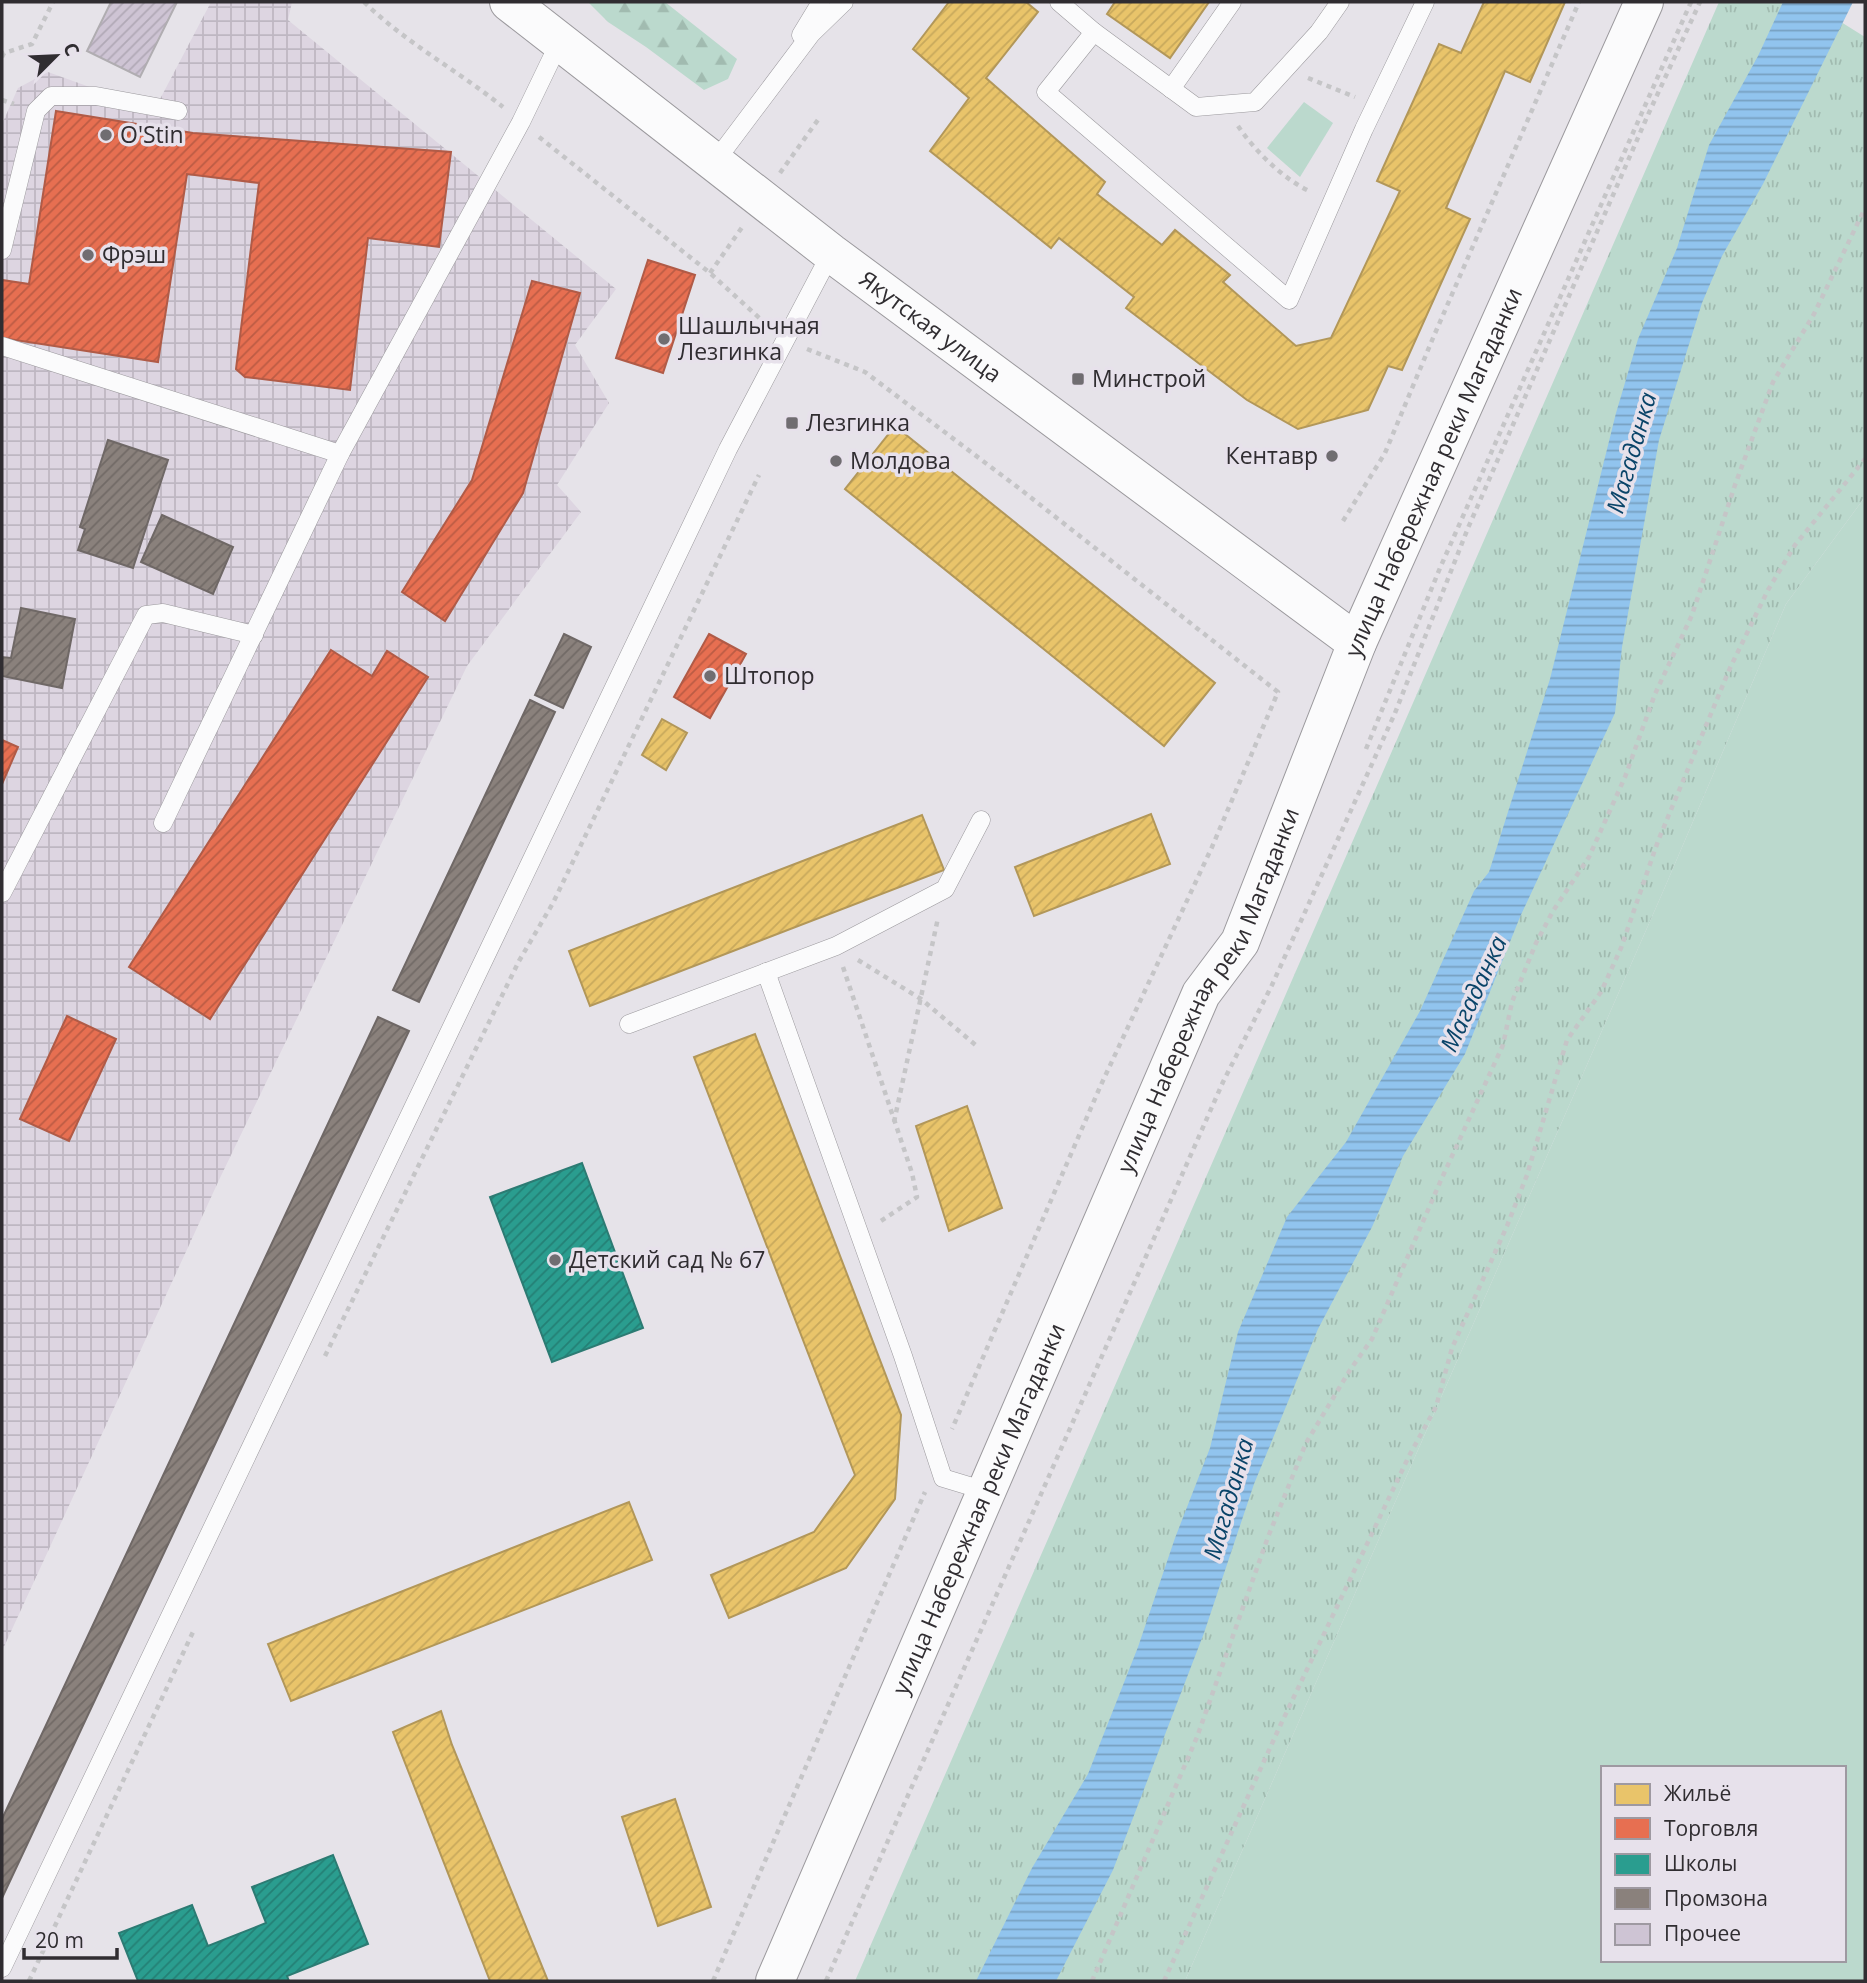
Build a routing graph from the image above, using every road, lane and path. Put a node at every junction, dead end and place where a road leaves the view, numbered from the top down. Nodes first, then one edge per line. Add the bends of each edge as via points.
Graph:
1 (53, 2) edge
2 (365, 2) edge
3 (509, 2) edge
4 (821, 2) edge
5 (844, 2) edge
6 (1059, 2) edge
7 (1232, 2) edge
8 (1339, 2) edge
9 (1425, 2) edge
10 (1578, 2) edge
11 (1644, 2) edge
12 (1691, 2) edge
13 (1700, 2) edge
14 (1094, 32) junction
15 (559, 41) junction
16 (2, 57) edge
17 (1285, 69) junction
18 (774, 81) junction
19 (1171, 89) junction
20 (1223, 105) junction
21 (1375, 105) junction
22 (178, 111) dead end
23 (521, 122) junction
24 (714, 163) junction
25 (1332, 201) junction
26 (1865, 208) edge
27 (2, 250) edge
28 (831, 253) junction
29 (785, 341) junction
30 (2, 346) edge
31 (340, 454) junction
32 (1865, 459) edge
33 (760, 475) dead end
34 (1343, 521) dead end
35 (254, 635) junction
36 (1357, 643) junction
37 (1366, 749) dead end
38 (981, 820) dead end
39 (163, 823) dead end
40 (944, 889) junction
41 (2, 893) edge
42 (836, 946) junction
43 (766, 972) junction
44 (921, 999) junction
45 (629, 1024) dead end
46 (978, 1046) dead end
47 (894, 1123) junction
48 (860, 1235) junction
49 (323, 1360) dead end
50 (937, 1463) junction
51 (986, 1491) junction
52 (194, 1628) dead end
53 (2, 1968) edge
54 (29, 1981) edge
55 (713, 1981) edge
56 (775, 1981) edge
57 (826, 1981) edge
58 (1092, 1981) edge
59 (1164, 1981) edge

1 - 16 path via 32,44
2 - 23 path via 384,22
3 - 15 street, Якутская улица
4 - 18 lane
5 - 18 lane
6 - 14 lane
7 - 19 lane
8 - 17 lane
9 - 21 lane
10 - 34 path via 1385,453
11 - 36 street, улица Набережная реки Магаданки
12 - 37 path via 1440,568
13 - 57 path via 1473,516 1395,713 1223,1082
14 - 19 lane
14 - 25 lane via 1046,92 1289,300
15 - 23 lane
15 - 24 street, Якутская улица
17 - 20 lane via 1255,102
17 - 21 path
18 - 24 lane
19 - 20 lane via 1196,107
20 - 25 path via 1244,135 1295,185
21 - 25 lane
22 - 27 lane via 96,96 51,96 36,111
23 - 29 path via 710,273
23 - 31 lane
24 - 28 street, Якутская улица
26 - 58 path via 1814,314 1773,382 1692,615 1655,694 1620,789 1589,857 1536,943 1512,1002 1503,1045 1372,1339 1306,1443 1197,1737
28 - 29 lane
28 - 36 street, Якутская улица
29 - 50 path via 865,372 1278,692
29 - 53 lane via 728,449
30 - 31 lane
31 - 35 lane
32 - 59 path via 1796,545 1730,668 1601,992 1567,1040 1527,1175 1452,1348 1436,1407 1280,1726
33 - 49 path via 553,903 519,961
35 - 39 lane
35 - 41 lane via 163,612 146,615
36 - 51 street, улица Набережная реки Магаданки via 1240,942 1201,993
38 - 40 lane
40 - 42 lane
40 - 44 path
42 - 43 lane
42 - 44 path
42 - 47 path
43 - 45 lane
43 - 48 lane
44 - 46 path
44 - 47 path
47 - 48 path via 917,1197
48 - 50 lane
50 - 51 lane via 943,1478
50 - 55 path
51 - 56 street, улица Набережная реки Магаданки
52 - 54 path

